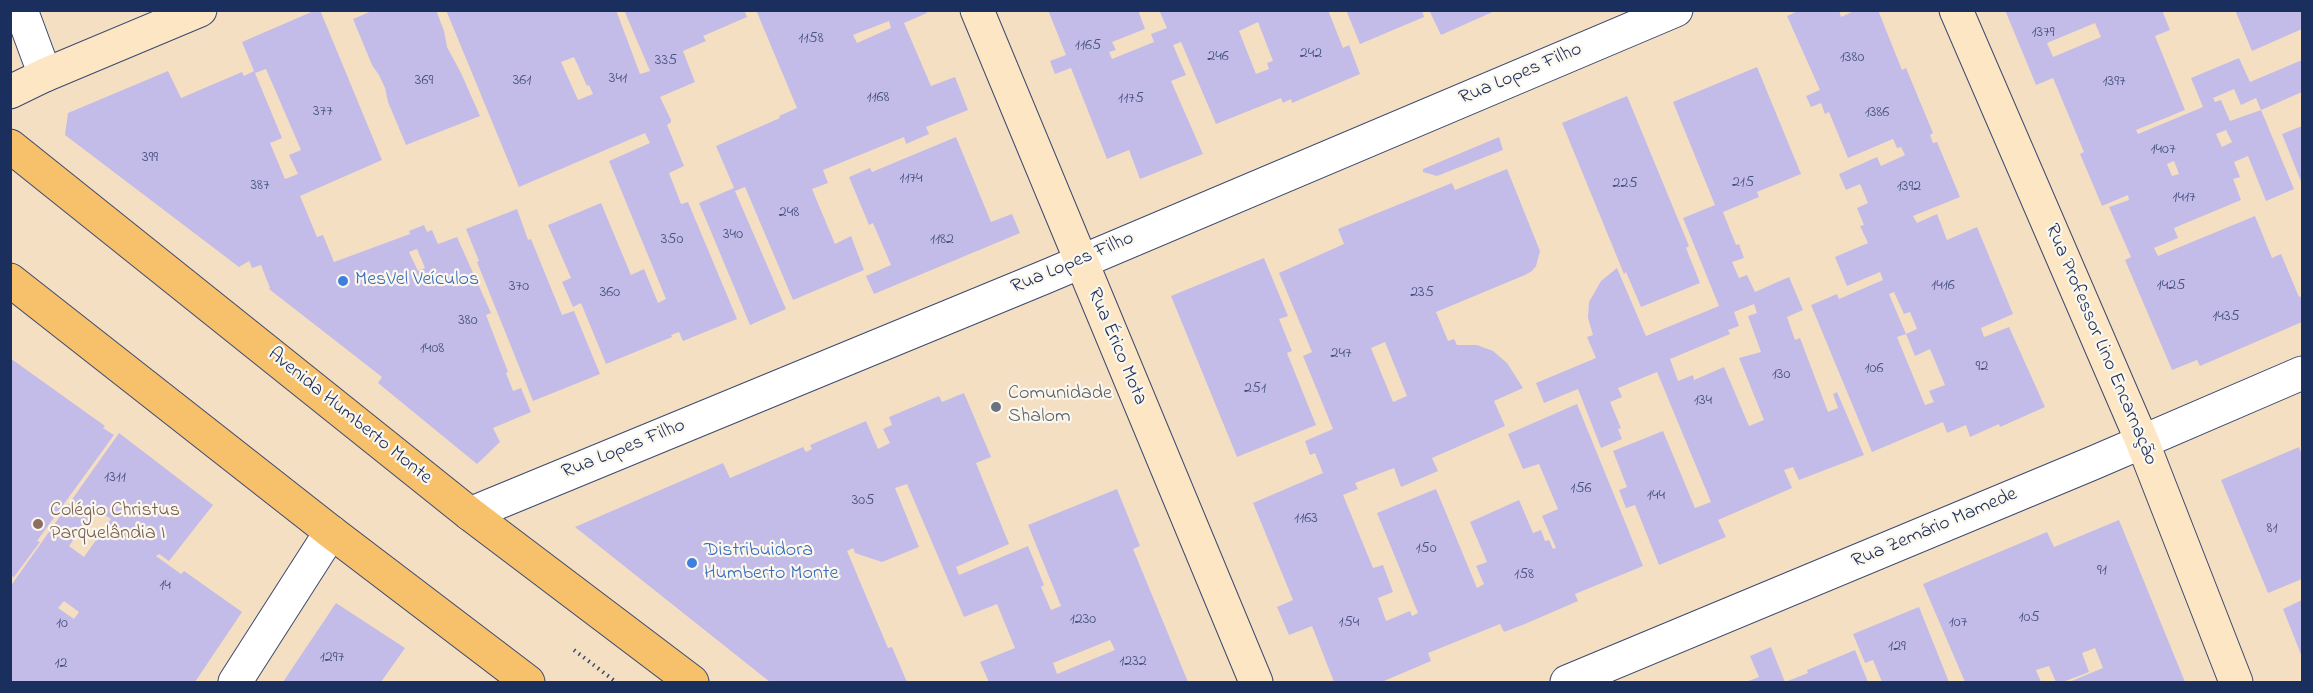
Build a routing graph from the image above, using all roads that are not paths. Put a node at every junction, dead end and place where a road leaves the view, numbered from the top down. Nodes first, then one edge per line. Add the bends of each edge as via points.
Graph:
1 (21, 10) edge
2 (200, 10) edge
3 (977, 10) edge
4 (1676, 10) edge
5 (1956, 10) edge
6 (45, 75) junction
7 (10, 92) edge
8 (10, 146) edge
9 (1080, 261) junction
10 (10, 279) edge
11 (2302, 373) edge
12 (2142, 441) junction
13 (470, 514) junction
14 (331, 532) junction
15 (234, 682) edge
16 (528, 682) edge
17 (692, 682) edge
18 (1256, 682) edge
19 (1567, 682) edge
20 (2236, 682) edge

1 - 6 street
2 - 6 street
3 - 9 street, Rua Érico Mota
4 - 9 street, Rua Lopes Filho
5 - 12 street, Rua Professor Lino Encarnação
6 - 7 street
8 - 13 main road, Avenida Humberto Monte
9 - 13 street, Rua Lopes Filho
9 - 18 street, Rua Érico Mota
10 - 14 main road
11 - 12 street, Rua Zemário Mamede
12 - 19 street, Rua Zemário Mamede
12 - 20 street, Rua Professor Lino Encarnação
13 - 17 main road, Avenida Humberto Monte
14 - 15 street
14 - 16 main road

